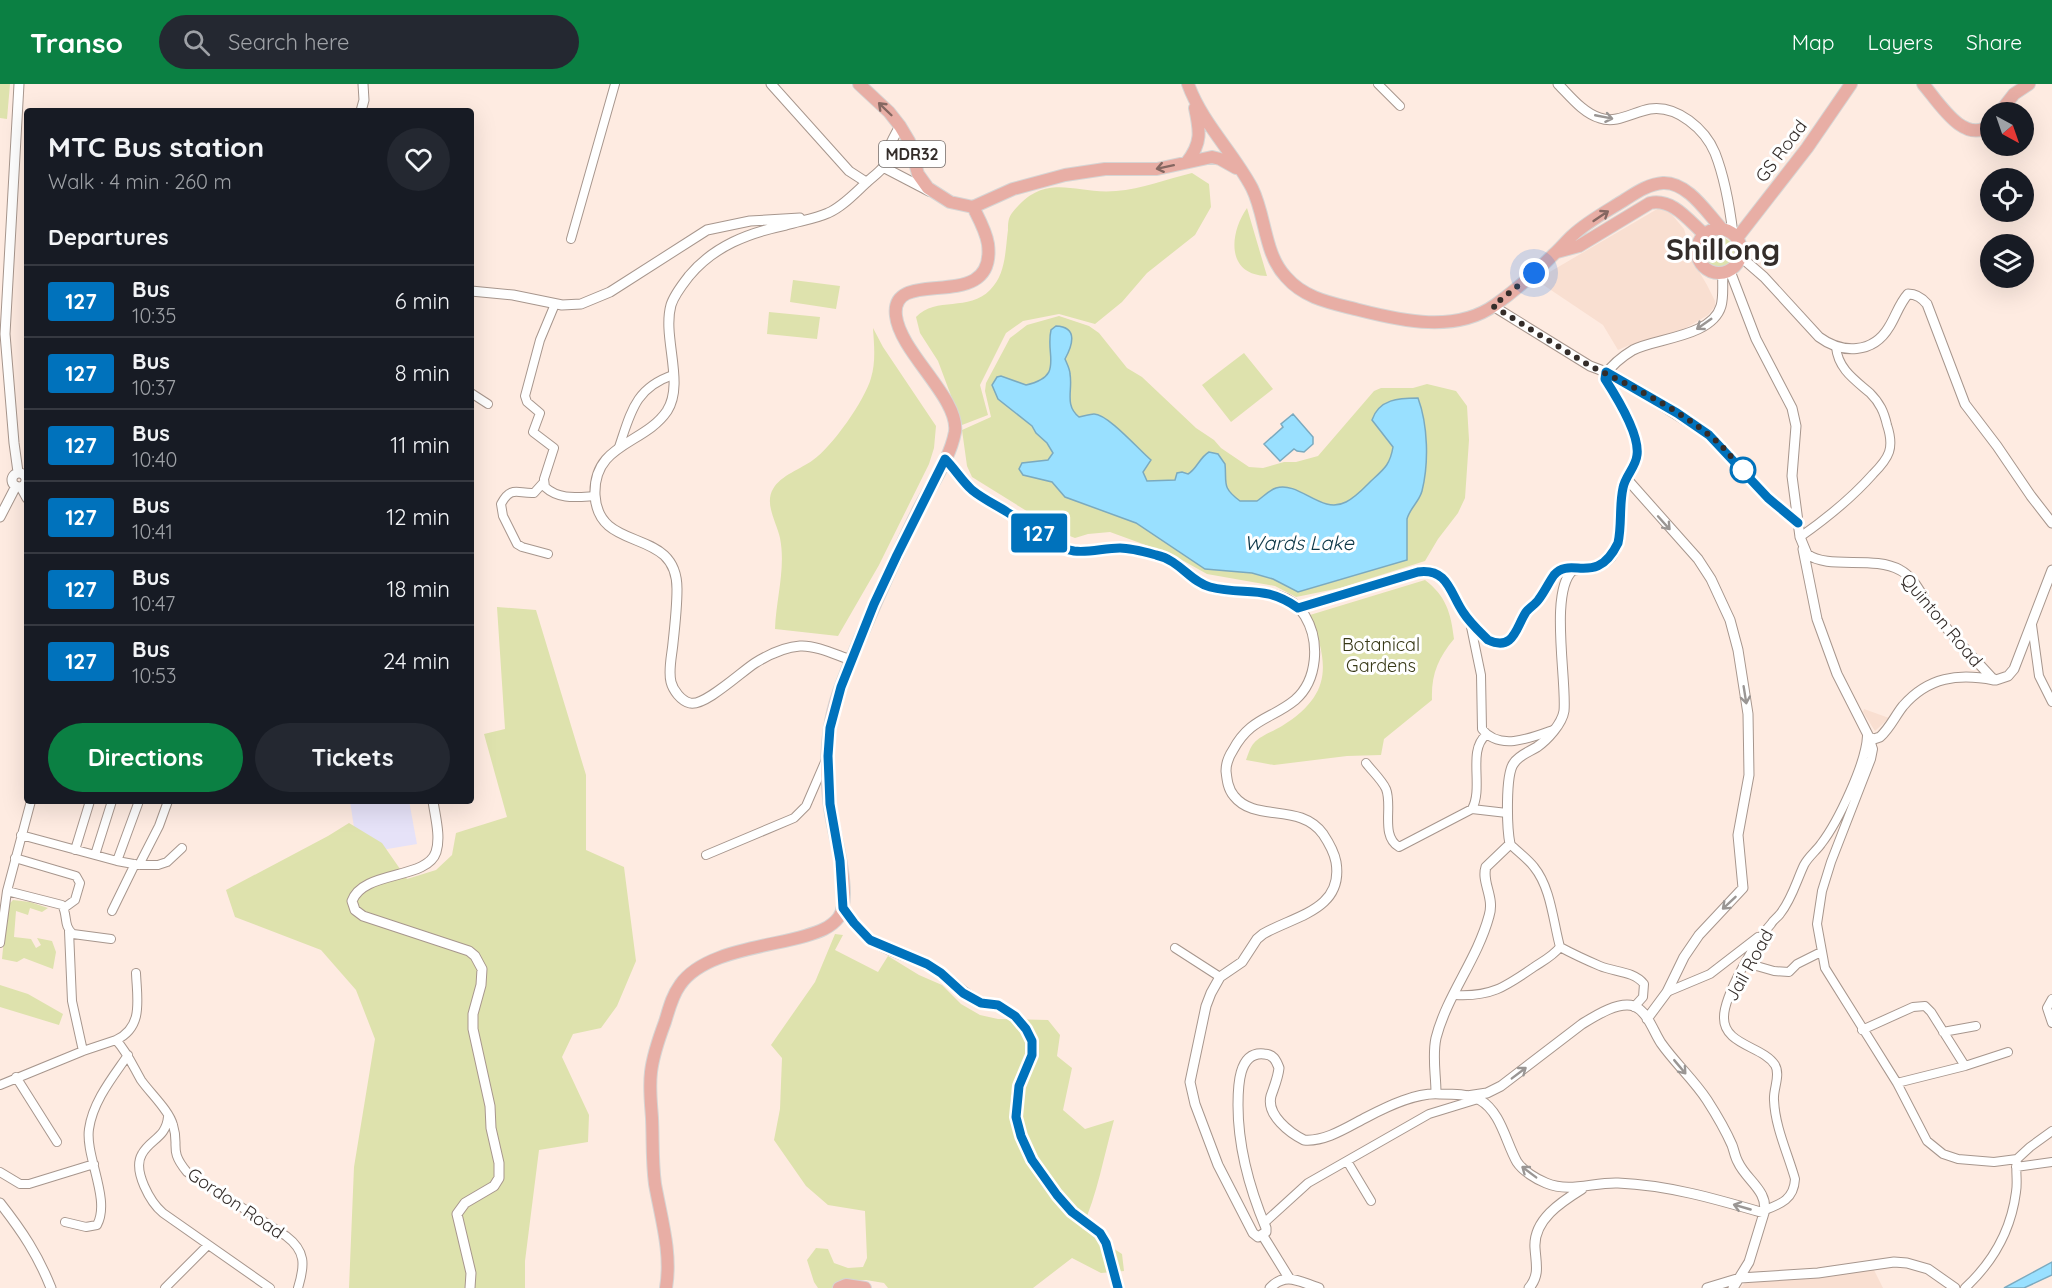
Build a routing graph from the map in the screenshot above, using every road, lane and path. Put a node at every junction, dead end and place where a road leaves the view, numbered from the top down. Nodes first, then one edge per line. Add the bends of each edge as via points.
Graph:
1 (19, 84) edge
2 (363, 84) edge
3 (615, 84) edge
4 (771, 84) edge
5 (859, 84) edge
6 (1378, 84) edge
7 (1558, 84) edge
8 (1851, 84) edge
9 (1923, 84) edge
10 (2029, 84) edge
11 (1190, 90) edge
12 (2008, 102) edge
13 (1400, 106) dead end
14 (362, 108) edge
15 (900, 126) junction
16 (1980, 130) edge
17 (1187, 162) junction
18 (883, 167) junction
19 (1240, 170) junction
20 (867, 182) junction
21 (937, 196) junction
22 (974, 207) junction
23 (815, 218) junction
24 (1731, 234) junction
25 (1704, 235) junction
26 (572, 239) dead end
27 (1556, 253) junction
28 (1741, 257) junction
29 (1726, 272) junction
30 (474, 291) edge
31 (555, 304) junction
32 (1493, 306) junction
33 (1836, 347) junction
34 (1606, 372) junction
35 (673, 375) junction
36 (474, 395) edge
37 (488, 405) dead end
38 (619, 447) junction
39 (945, 459) junction
40 (24, 476) edge
41 (1626, 478) junction
42 (24, 483) edge
43 (543, 483) junction
44 (18, 487) junction
45 (24, 494) edge
46 (595, 496) junction
47 (0, 517) edge
48 (1798, 523) junction
49 (2052, 523) edge
50 (1801, 539) junction
51 (548, 554) dead end
52 (1578, 569) junction
53 (2052, 570) edge
54 (1298, 608) junction
55 (1469, 621) junction
56 (2031, 623) junction
57 (851, 660) junction
58 (1996, 680) junction
59 (2052, 702) edge
60 (1553, 730) junction
61 (1486, 735) junction
62 (1868, 736) junction
63 (828, 756) junction
64 (1366, 763) dead end
65 (30, 804) edge
66 (89, 804) edge
67 (111, 804) edge
68 (138, 804) edge
69 (167, 804) edge
70 (432, 804) edge
71 (1472, 809) junction
72 (1507, 813) junction
73 (21, 835) junction
74 (1510, 844) junction
75 (182, 848) dead end
76 (75, 850) junction
77 (95, 855) junction
78 (706, 855) dead end
79 (15, 858) junction
80 (117, 861) junction
81 (137, 865) junction
82 (7, 891) junction
83 (2, 902) edge
84 (64, 908) junction
85 (843, 908) junction
86 (112, 911) dead end
87 (69, 931) junction
88 (1764, 932) junction
89 (111, 939) dead end
90 (0, 943) edge
91 (1560, 947) junction
92 (1175, 948) dead end
93 (1821, 952) junction
94 (1746, 963) junction
95 (136, 973) dead end
96 (1220, 977) junction
97 (1667, 992) junction
98 (1455, 995) junction
99 (2052, 999) edge
100 (1634, 1006) junction
101 (1647, 1019) junction
102 (2052, 1023) edge
103 (1976, 1026) dead end
104 (1862, 1030) junction
105 (1943, 1032) junction
106 (116, 1040) junction
107 (83, 1051) junction
108 (2008, 1052) dead end
109 (128, 1055) junction
110 (1965, 1066) junction
111 (16, 1077) junction
112 (1897, 1083) junction
113 (0, 1085) edge
114 (1436, 1093) junction
115 (1467, 1096) junction
116 (1478, 1099) junction
117 (168, 1116) junction
118 (2052, 1131) edge
119 (57, 1142) dead end
120 (1347, 1161) junction
121 (2052, 1162) edge
122 (2017, 1163) junction
123 (94, 1164) junction
124 (0, 1172) edge
125 (1584, 1187) junction
126 (1371, 1200) dead end
127 (0, 1203) edge
128 (1764, 1212) junction
129 (66, 1222) dead end
130 (1264, 1223) junction
131 (1263, 1236) junction
132 (208, 1245) junction
133 (1288, 1278) junction
134 (1740, 1278) junction
135 (51, 1288) edge
136 (165, 1288) edge
137 (270, 1288) edge
138 (298, 1288) edge
139 (470, 1288) edge
140 (666, 1288) edge
141 (839, 1288) edge
142 (865, 1288) edge
143 (1118, 1288) edge
144 (1270, 1288) edge
145 (1319, 1288) edge
146 (1529, 1288) edge
147 (1707, 1288) edge
148 (1733, 1288) edge
149 (1954, 1288) edge
150 (1965, 1288) edge

1 - 40 street via 5,334 14,443
2 - 14 street
3 - 26 street
4 - 20 street via 849,171
15 -> 5 main road, MDR32
6 - 13 street
7 -> 24 street via 1579,106 1601,119 1659,109 1690,122 1707,139 1714,153 1731,217
8 - 24 main road, GS Road via 1807,148
9 - 16 main road via 1965,129
10 - 12 main road
11 - 17 main road via 1200,131 1196,150
11 - 19 main road
15 - 18 street
15 - 21 main road, MDR32 via 909,141 918,174
17 - 19 main road via 1212,157
17 -> 22 main road via 1144,170 1105,169 1065,175 1013,189
18 - 20 street
18 - 21 street
19 - 32 main road via 1257,201 1278,267 1295,286 1310,295 1384,317 1417,321 1454,321
20 - 23 street via 831,212
21 - 22 main road
22 - 39 main road via 988,244 980,277 971,283 905,294 896,308 898,326 944,398 954,423
23 - 31 street via 714,227 604,295 581,304
23 - 35 street via 749,234 701,263 680,286 671,305 668,325
24 - 25 main road
27 -> 24 main road via 1574,234 1620,203 1641,190 1665,183 1678,185
24 - 28 main road via 1741,246
25 - 27 main road via 1677,209 1659,201 1579,246
25 - 29 main road via 1697,252 1701,264 1710,272
27 - 32 main road
28 - 29 main road
28 - 33 street via 1819,337
29 -> 34 street via 1721,308 1711,320 1692,332 1631,351
29 - 48 street via 1792,408 1796,426 1792,476
30 - 31 street
31 - 43 street via 540,340 525,396 540,414 533,432 554,448
32 - 34 street
33 - 49 street via 1858,349 1873,344 1882,337 1908,294 1923,300 1965,404
33 - 50 street via 1840,364 1885,414 1891,440 1889,453 1854,495
34 - 41 street via 1605,379 1637,445 1636,460
34 - 48 street via 1709,435 1768,498
35 - 38 street via 660,379 641,394
35 - 38 street via 673,394 662,418
36 - 37 street
38 - 46 street via 600,467
39 - 54 street via 974,491 1061,548 1086,552 1119,548 1155,554 1176,562 1205,585 1266,593
39 - 57 main road via 895,558
41 - 52 street via 1620,537 1614,552 1600,566
41 -> 97 street via 1711,579 1738,650 1748,714 1749,775 1738,835 1743,888 1699,935
42 - 44 street
43 - 46 street via 548,490 564,497
43 - 51 street via 534,493 511,492 501,510 517,544
44 - 45 street
44 - 47 street
46 - 57 street via 605,523 616,532 657,549 673,565 678,586 671,682 681,698 699,703 755,663 788,648 802,646
48 - 50 street
50 - 58 street, Quinton Road via 1806,554 1819,561 1885,565 1901,570
50 - 62 street via 1817,619 1837,674
52 - 55 street via 1567,567 1558,571 1507,641 1488,640
52 - 60 street via 1569,574 1564,587 1560,637 1564,711
53 - 56 street, Quinton Road
54 - 55 street via 1426,571 1443,578
54 - 96 street via 1308,622 1314,648 1310,680 1294,701 1245,732 1231,753 1227,777 1234,797 1242,803 1298,816 1317,825 1335,857 1336,882 1323,903 1263,934 1242,962
55 - 61 street via 1481,675 1482,729
56 - 58 street, Quinton Road via 2014,669
56 - 59 street via 2039,676
57 - 63 main road via 830,728
58 - 62 street via 1945,677 1904,705 1880,737
60 - 61 street via 1515,741
60 - 72 street via 1540,746 1513,763
61 - 71 street via 1478,745
62 - 88 street, Jail Road via 1834,824 1804,865 1786,906
62 - 93 street via 1873,749 1871,759 1822,891 1817,924
63 - 78 street via 806,806 794,819
63 - 85 main road
64 - 71 street via 1387,792 1388,828 1397,847
65 - 73 street
66 - 76 street
67 - 77 street
68 - 80 street
69 - 81 street
70 - 139 street via 437,846 433,858 364,887 352,901 363,916 469,951 482,969 473,1029 500,1170 494,1186 465,1203 457,1214 471,1273
71 - 72 street
72 - 74 street
73 - 76 street
73 - 79 street
74 - 91 street via 1539,873
74 - 98 street via 1485,867 1492,902 1490,913 1478,949
75 - 81 street via 167,862
76 - 77 street
77 - 80 street
79 - 82 street
79 - 84 street via 76,876 80,883 75,900
80 - 81 street
81 - 86 street
82 - 83 street
82 - 84 street via 58,903
83 - 90 street
84 - 87 street
85 - 140 main road via 827,928 711,961 687,976 671,1002 650,1085 654,1169 668,1266
85 - 143 street via 870,940 927,964 963,993 981,1003 998,1005 1015,1016 1026,1029 1032,1041 1032,1055 1019,1086 1016,1117 1021,1136 1032,1160 1057,1195 1100,1233
87 - 89 street
87 - 107 street via 72,1001
88 - 94 street, Jail Road
88 - 97 street via 1710,974
91 - 98 street via 1516,981 1497,990 1476,996
91 - 100 street via 1641,980 1642,997
92 - 96 street
93 - 94 street via 1789,972
93 - 104 street via 1829,976
94 - 128 street, Jail Road via 1726,1004 1724,1024 1775,1065 1778,1075 1773,1099 1795,1179 1788,1199
95 - 106 street via 133,1028
96 - 131 street via 1206,1006 1191,1090 1222,1174 1252,1233
97 - 101 street
98 - 114 street via 1442,1018 1435,1047
99 - 102 street via 2047,1008
100 - 101 street
115 -> 100 street via 1501,1086 1582,1023 1625,1005
101 -> 128 street via 1661,1044 1707,1100 1738,1162 1761,1194
103 - 105 street
104 - 105 street via 1919,1005 1931,1012
104 - 112 street
105 - 110 street
106 - 107 street
106 - 109 street, Gordon Road
107 - 111 street
108 - 110 street
109 - 117 street, Gordon Road
109 - 123 street via 92,1116 89,1131
110 - 112 street
111 - 113 street
111 - 119 street
112 - 122 street via 1922,1134 1943,1154 1975,1161
114 - 115 street
114 - 130 street via 1404,1101 1330,1135 1304,1140 1285,1127 1271,1108 1279,1068 1275,1059 1258,1053 1250,1057 1240,1076 1240,1137
115 - 116 street
116 - 120 street via 1429,1114
125 -> 116 street via 1563,1188 1531,1174 1518,1163 1494,1114
117 - 132 street via 165,1130 139,1161 147,1192 156,1207
117 - 138 street, Gordon Road via 174,1126 174,1151 187,1172 299,1248 303,1254
118 - 122 street via 2030,1146
120 - 126 street
120 - 130 street via 1300,1189
121 - 122 street
122 - 150 street via 2016,1194 2005,1236 1982,1272
123 - 124 street via 29,1184 20,1184
123 - 129 street via 100,1220 97,1225 86,1227
128 -> 125 street via 1650,1186 1617,1183
125 - 146 street via 1551,1211 1537,1232 1538,1270
127 - 135 street via 36,1253
128 - 134 street
130 - 131 street
131 - 133 street
132 - 136 street
132 - 137 street
133 - 144 street
133 - 145 street
134 - 147 street
134 - 148 street
134 - 149 street via 1818,1273 1893,1262 1928,1269
141 - 142 main road

